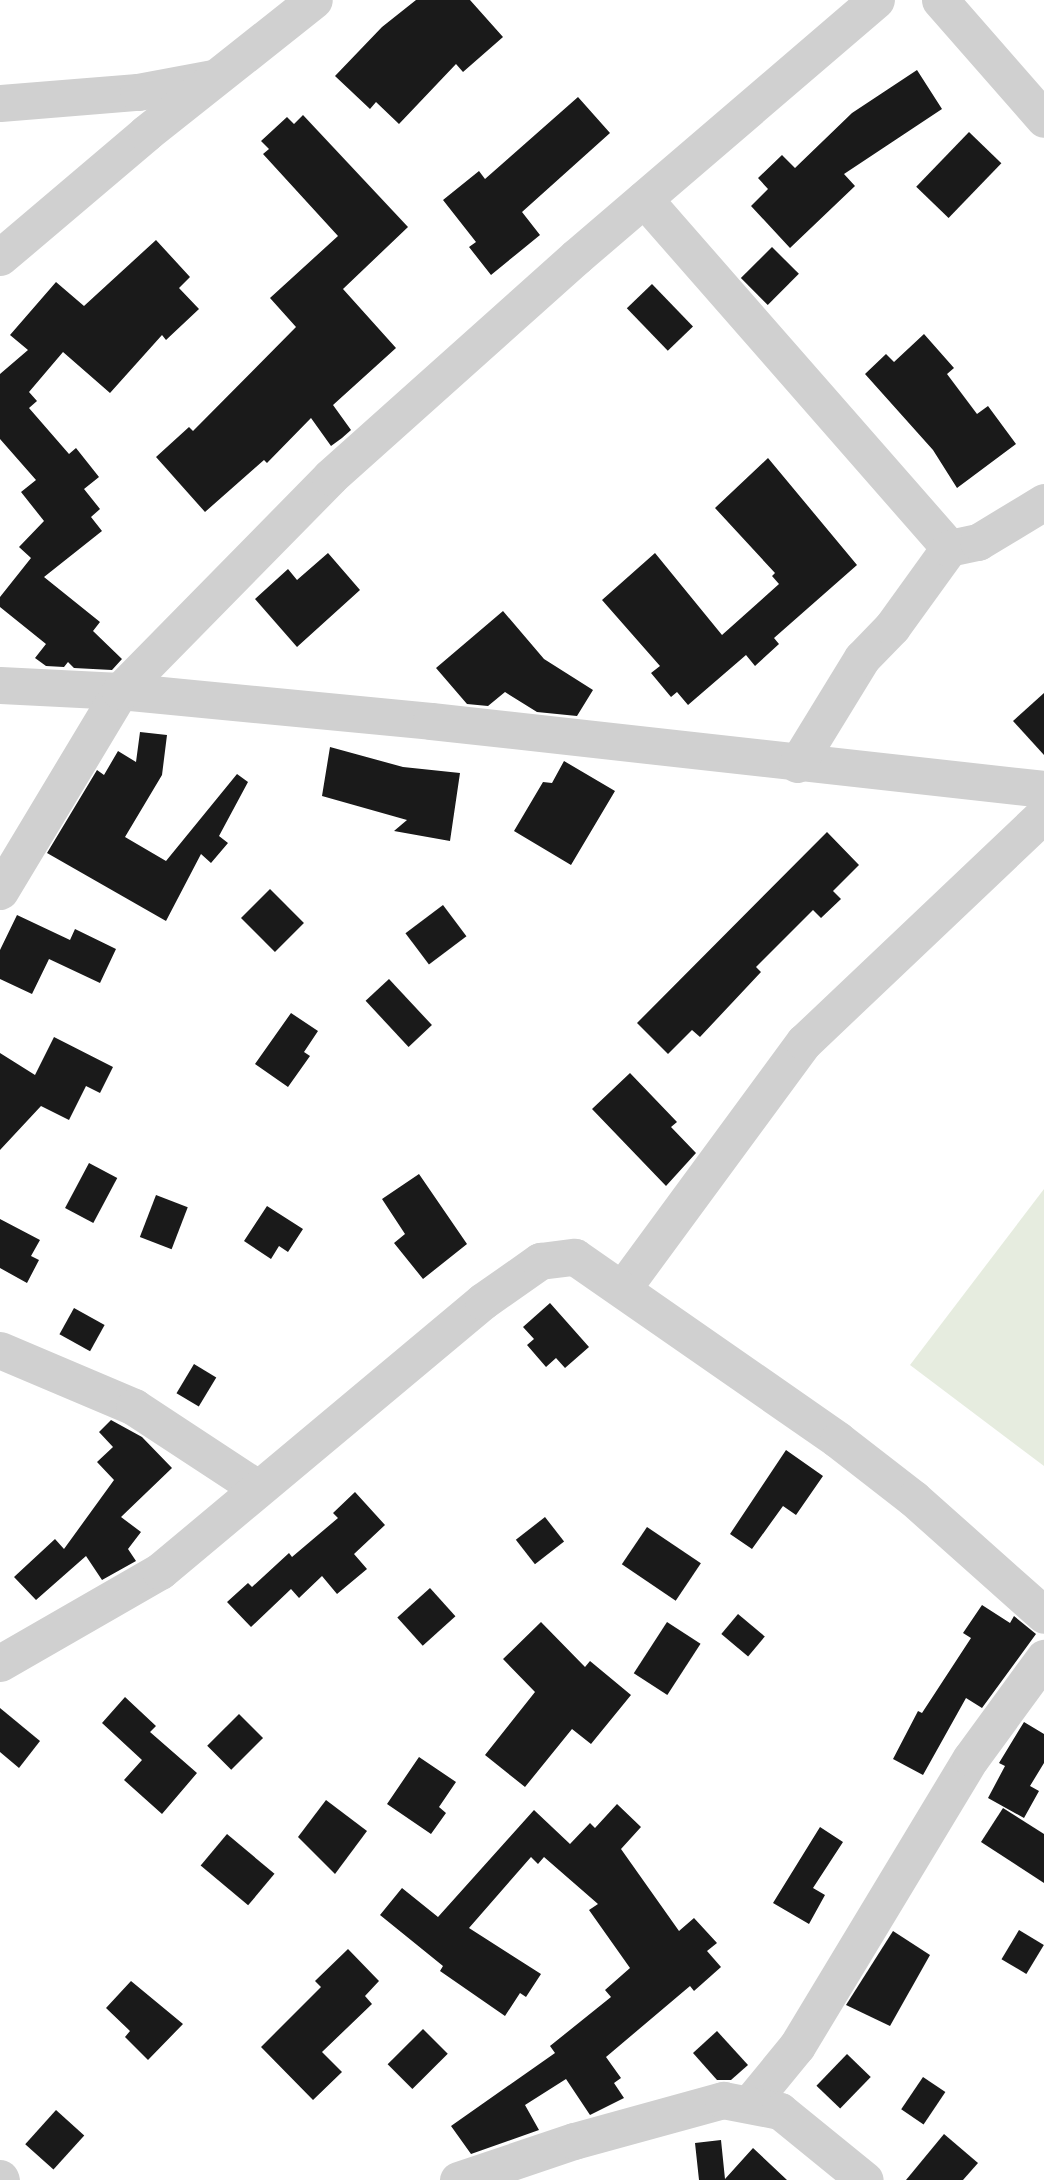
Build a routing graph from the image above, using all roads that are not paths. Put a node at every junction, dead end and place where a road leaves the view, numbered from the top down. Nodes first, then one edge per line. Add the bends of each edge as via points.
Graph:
1 (314, 0) edge
2 (876, 0) edge
3 (940, 0) edge
4 (217, 78) junction
5 (0, 103) edge
6 (1044, 119) edge
7 (644, 199) junction
8 (0, 257) edge
9 (1044, 502) edge
10 (949, 548) junction
11 (0, 685) edge
12 (120, 691) junction
13 (797, 764) junction
14 (1044, 789) edge
15 (1044, 814) edge
16 (0, 891) edge
17 (623, 1288) junction
18 (0, 1350) edge
19 (256, 1486) junction
20 (1044, 1615) edge
21 (1044, 1658) edge
22 (0, 1663) edge
23 (751, 2102) junction
24 (458, 2180) edge
25 (865, 2180) edge

1 - 4 street
2 - 7 street
3 - 6 street
4 - 5 street via 138,92
4 - 8 street
7 - 10 street
7 - 12 street via 330,477
9 - 10 street via 978,542
10 - 13 street via 892,627 862,658
11 - 12 street
12 - 13 street
12 - 16 street
13 - 14 street
15 - 17 street via 804,1042
17 - 19 street via 575,1257 540,1261 483,1301
17 - 20 street via 903,1491
18 - 19 street via 134,1407
19 - 22 street via 160,1571
21 - 23 street via 971,1758 797,2046
23 - 24 street via 697,2105
23 - 25 street via 780,2111

